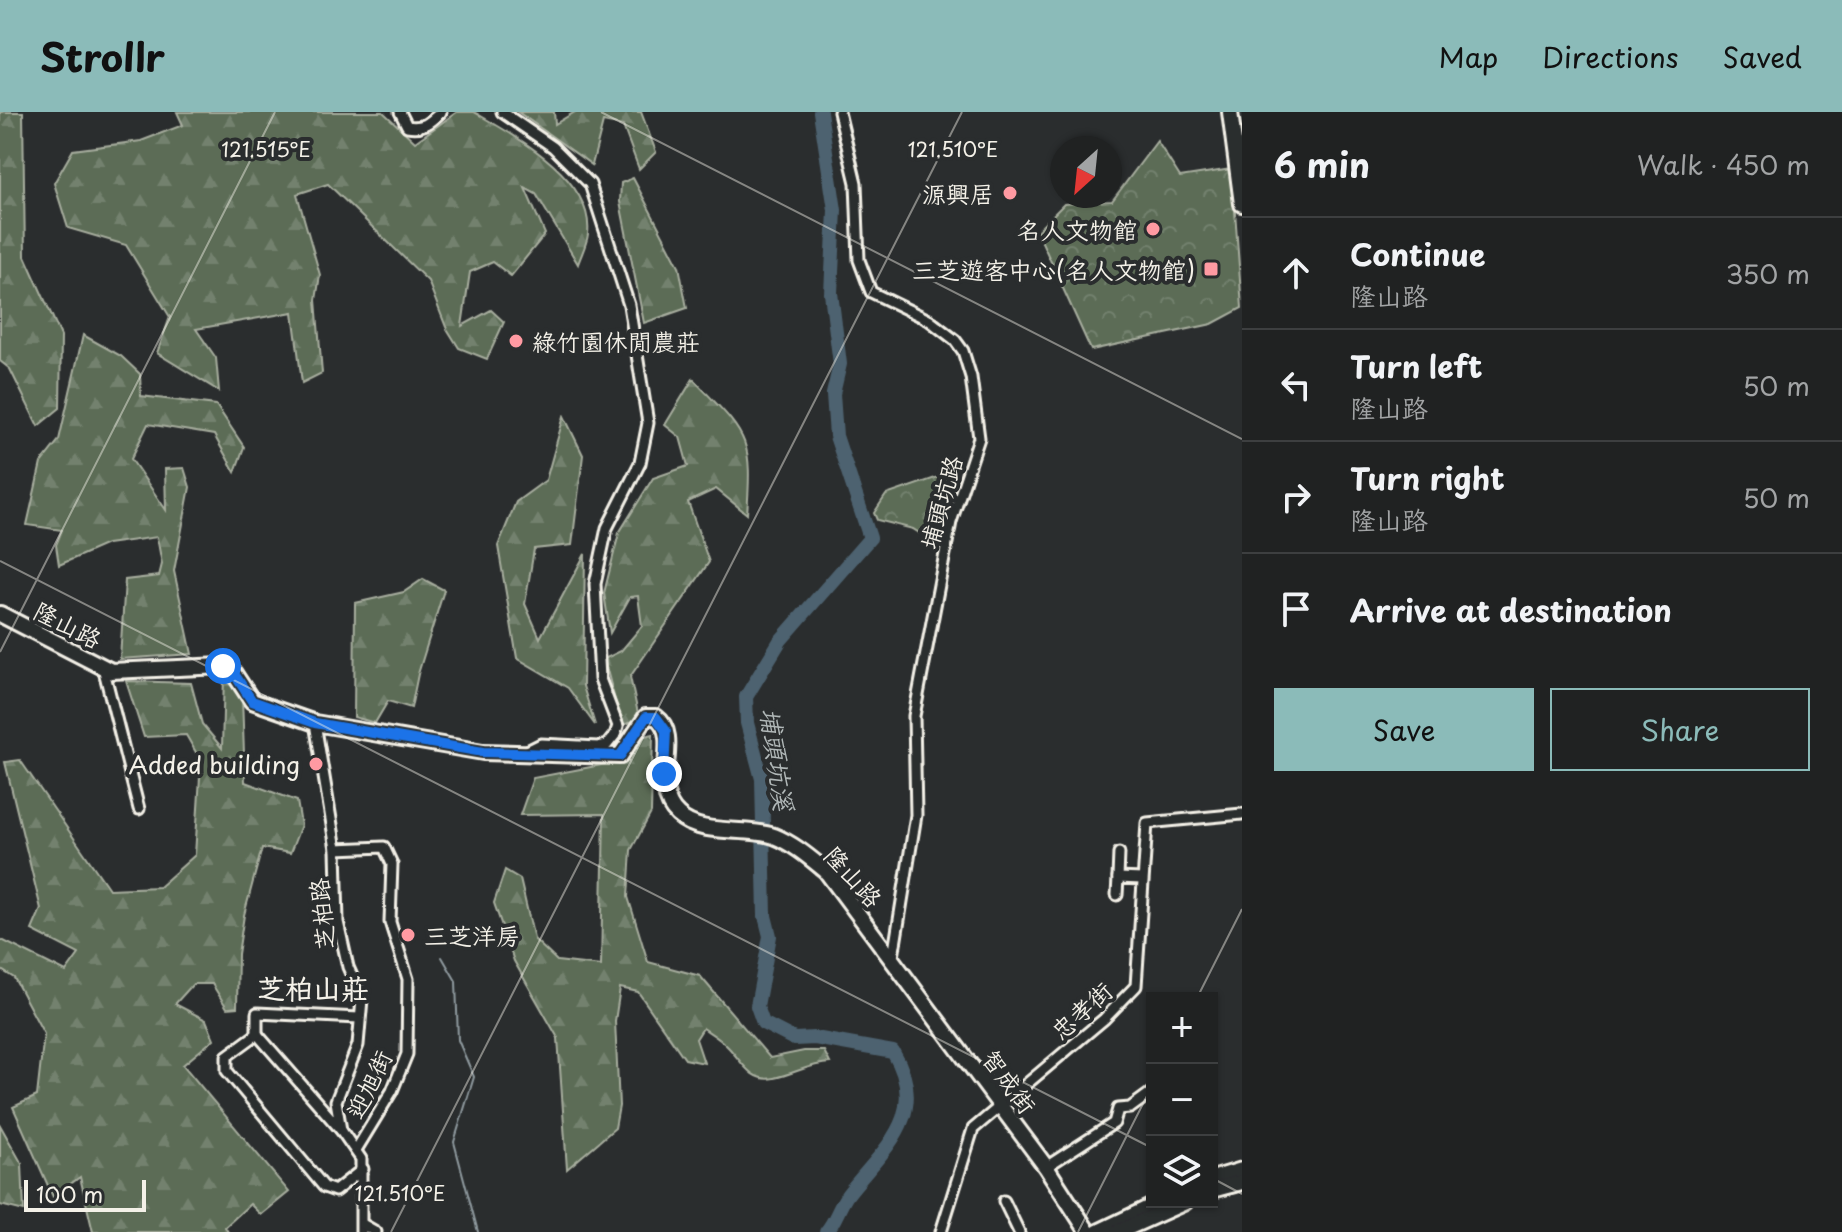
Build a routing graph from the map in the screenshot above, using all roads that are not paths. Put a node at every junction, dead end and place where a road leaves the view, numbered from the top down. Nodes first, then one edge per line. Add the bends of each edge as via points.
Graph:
1 (400, 112) edge
2 (441, 112) edge
3 (502, 112) edge
4 (839, 112) edge
5 (1230, 112) edge
6 (1242, 204) edge
7 (0, 614) edge
8 (103, 667) junction
9 (315, 723) junction
10 (525, 752) junction
11 (139, 809) dead end
12 (1242, 814) edge
13 (336, 849) junction
14 (1119, 853) dead end
15 (1118, 878) junction
16 (1142, 879) junction
17 (1117, 895) dead end
18 (893, 957) junction
19 (359, 1018) junction
20 (257, 1034) junction
21 (1146, 1096) edge
22 (1000, 1105) junction
23 (341, 1130) junction
24 (356, 1150) junction
25 (1046, 1167) junction
26 (363, 1169) junction
27 (1242, 1170) edge
28 (1218, 1177) edge
29 (1242, 1182) edge
30 (1218, 1188) edge
31 (1004, 1201) dead end
32 (1148, 1208) edge
33 (1172, 1208) edge
34 (361, 1228) edge
35 (376, 1232) edge
36 (941, 1232) edge
37 (1019, 1232) edge
38 (1088, 1232) edge
39 (1098, 1232) edge
40 (1118, 1232) edge

1 - 2 street via 407,126 416,128
3 - 10 street via 553,147 590,184 629,305 648,423 640,463 607,528 595,584 600,679 618,726 615,735 598,747 541,744
4 - 18 street, 埔頭坑路 via 856,183 859,260 871,292 929,320 955,340 971,377 979,438 951,522 917,702 912,742 916,815
5 - 6 street
7 - 8 street, 隆山路
8 - 9 street, 隆山路 via 111,671 223,666 252,701
8 - 11 street
9 - 10 street, 隆山路 via 483,752
9 - 13 street, 芝柏路
10 - 18 street, 隆山路 via 620,756 646,717 656,717 666,731 665,791 672,809 691,823 752,831 791,844 826,871
12 - 16 street, 忠孝街 via 1147,823
13 - 19 street, 芝柏路 via 338,922 362,999
13 - 24 street, 迎旭街 via 384,847 392,864 390,922 408,979 407,1054 392,1091
14 - 15 street
15 - 16 street
15 - 17 street
16 - 22 street, 忠孝街 via 1136,986
18 - 22 street, 智成街
19 - 20 street via 257,1013
19 - 23 street, 芝柏路 via 358,1045 336,1101
20 - 23 street
20 - 26 street via 227,1056 227,1071 324,1187 335,1191
21 - 25 street via 1130,1108 1118,1109 1114,1123
22 - 25 street, 智成街
22 - 36 street, 忠孝街 via 973,1129
23 - 24 street
24 - 26 street
25 - 38 street, 智成街
26 - 34 street
27 - 28 street
29 - 30 street
31 - 37 street
32 - 39 street
33 - 40 street
34 - 35 street

